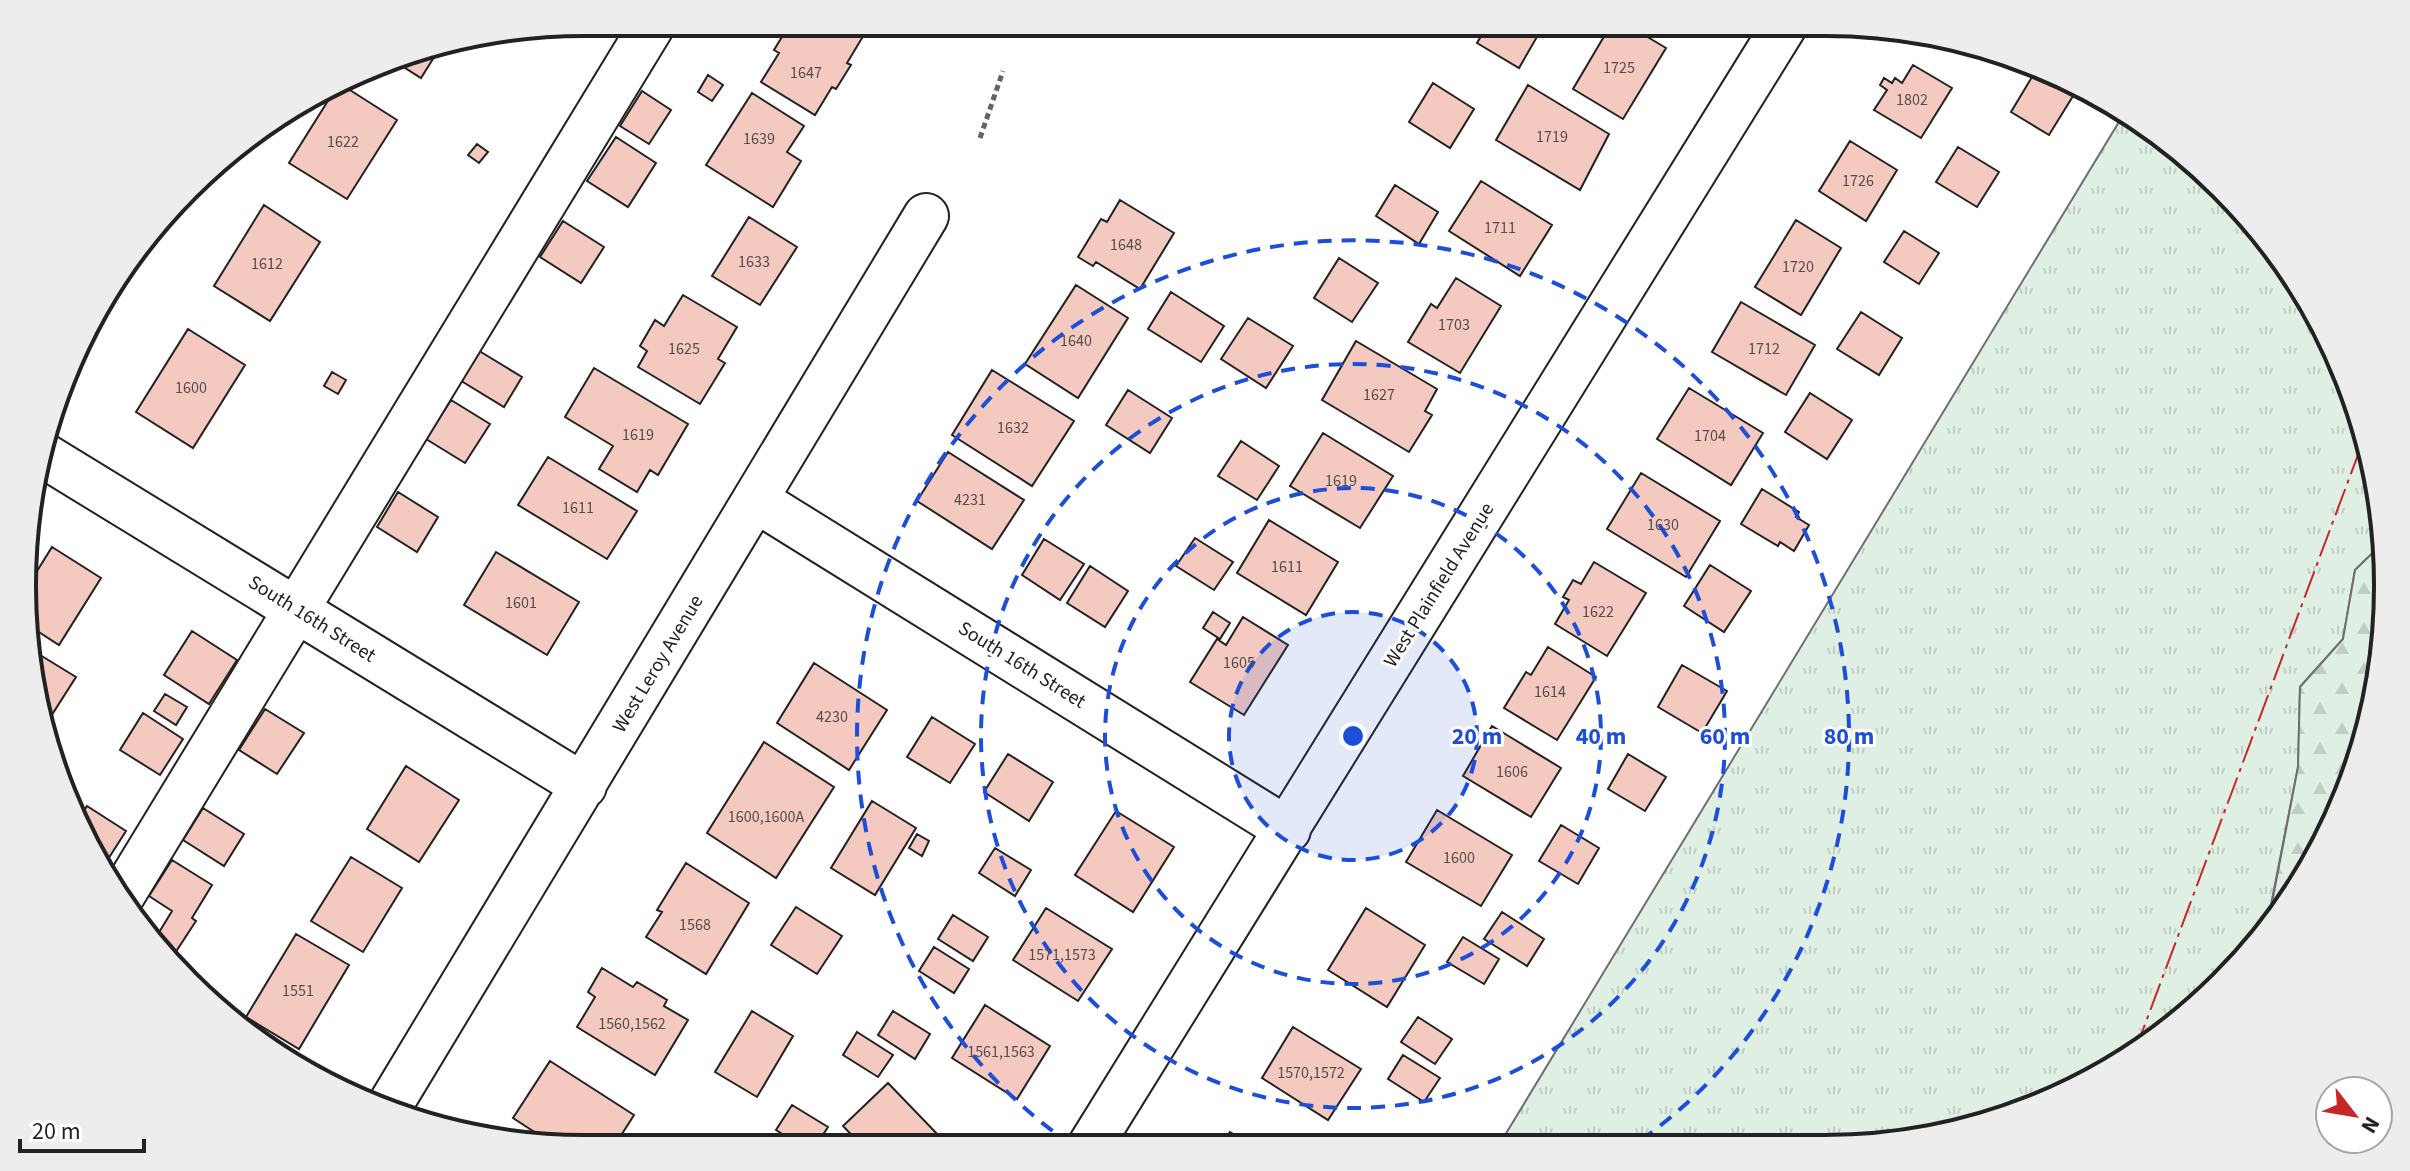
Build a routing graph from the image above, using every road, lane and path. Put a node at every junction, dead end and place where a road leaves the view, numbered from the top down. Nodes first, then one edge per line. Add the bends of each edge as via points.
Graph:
1 (645, 36) edge
2 (1778, 36) edge
3 (1003, 71) dead end
4 (980, 138) dead end
5 (926, 216) dead end
6 (51, 460) edge
7 (756, 500) junction
8 (297, 609) junction
9 (584, 786) junction
10 (1288, 830) junction
11 (127, 888) edge
12 (393, 1100) edge
13 (1097, 1135) edge

1 - 8 street
2 - 10 street, West Plainfield Avenue
3 - 4 path
5 - 7 street, West Leroy Avenue
6 - 8 street, South 16th Street
7 - 9 street, West Leroy Avenue
7 - 10 street, South 16th Street
8 - 9 street, South 16th Street
8 - 11 street
9 - 12 street, West Leroy Avenue
10 - 13 street, West Plainfield Avenue

